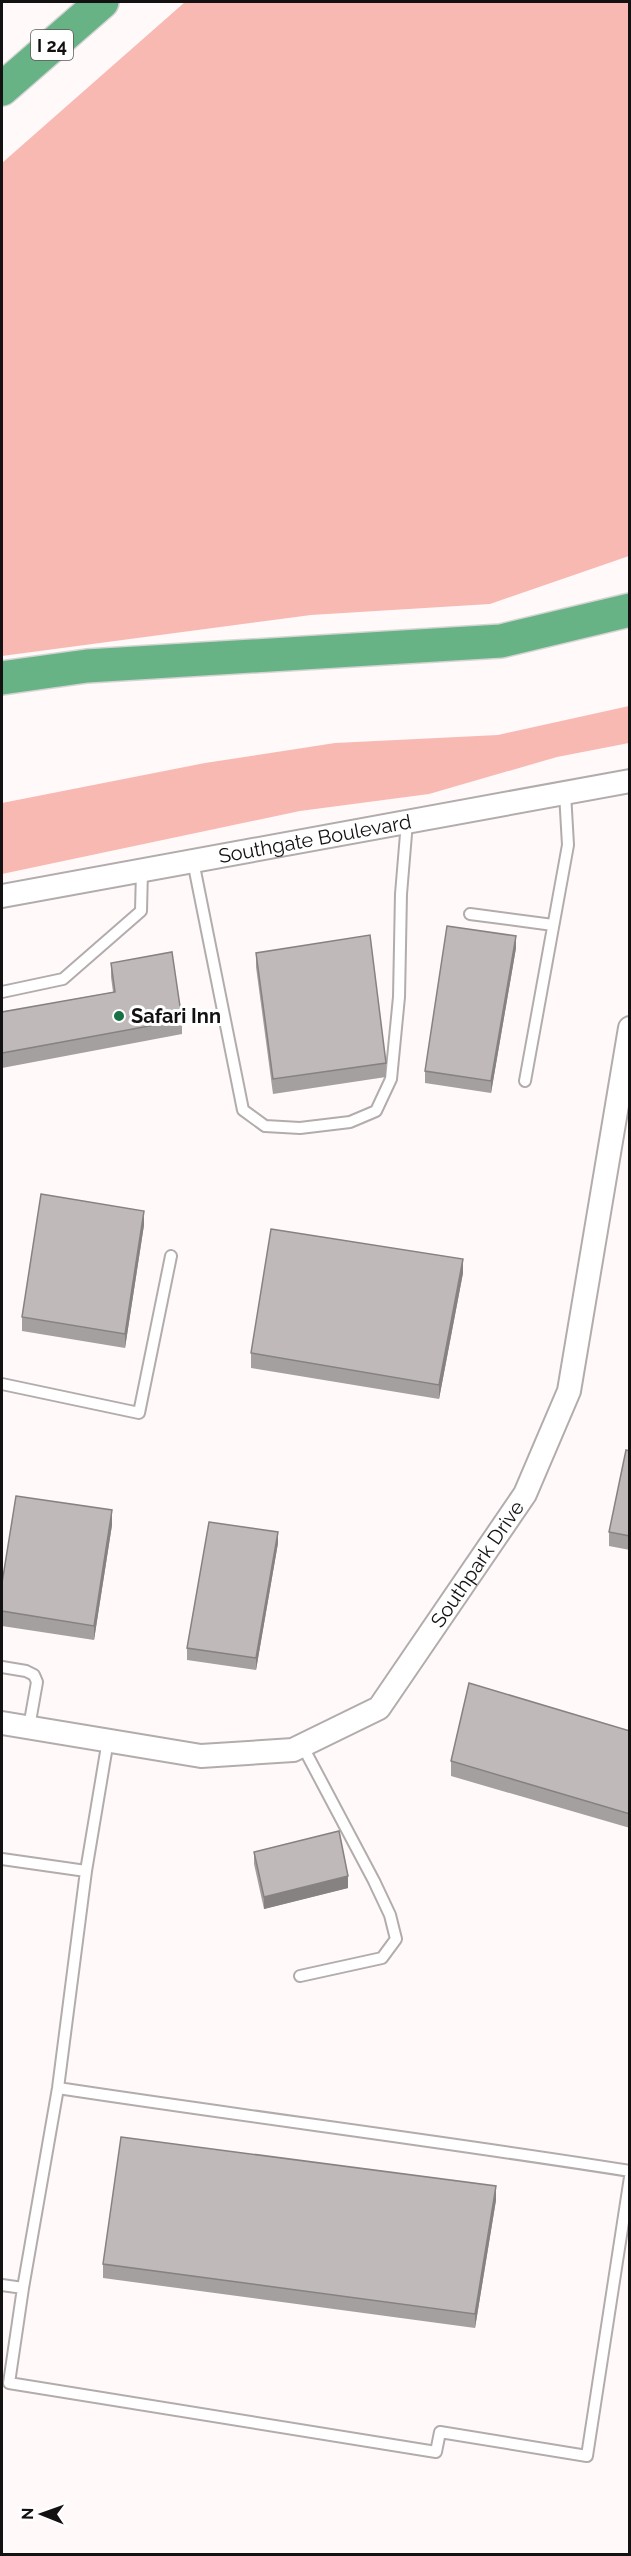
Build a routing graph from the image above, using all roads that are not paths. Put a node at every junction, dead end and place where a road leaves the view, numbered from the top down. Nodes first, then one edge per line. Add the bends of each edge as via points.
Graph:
1 (102, 2) edge
2 (2, 89) edge
3 (630, 610) edge
4 (2, 678) edge
5 (630, 781) edge
6 (565, 793) junction
7 (407, 822) junction
8 (193, 861) junction
9 (142, 870) junction
10 (2, 896) edge
11 (470, 914) dead end
12 (553, 926) junction
13 (2, 992) edge
14 (630, 1028) edge
15 (525, 1081) dead end
16 (171, 1256) dead end
17 (2, 1384) edge
18 (2, 1668) edge
19 (2, 1723) edge
20 (29, 1727) junction
21 (108, 1740) junction
22 (302, 1745) junction
23 (2, 1859) edge
24 (86, 1871) junction
25 (300, 1976) dead end
26 (58, 2088) junction
27 (630, 2171) edge
28 (630, 2177) edge
29 (2, 2285) edge
30 (23, 2288) junction
31 (5, 2383) edge

1 - 2 highway, I 24
3 - 4 highway via 501,641 87,666
5 - 6 street, Southgate Boulevard
6 - 7 street, Southgate Boulevard
6 - 12 lane via 568,845
7 - 8 street, Southgate Boulevard
7 - 8 lane via 391,1079 376,1111 350,1122 300,1128 266,1126 243,1110
8 - 9 street, Southgate Boulevard
9 - 10 street, Southgate Boulevard
9 - 13 lane via 141,911 109,940 63,979
11 - 12 lane
12 - 15 lane
14 - 22 street, Southpark Drive via 569,1391 525,1494 379,1708
16 - 17 lane via 139,1413
18 - 20 lane via 34,1675 37,1682
19 - 20 street, Southpark Drive
20 - 21 street, Southpark Drive
21 - 22 street, Southpark Drive via 201,1756 293,1749
21 - 24 lane
22 - 25 lane via 374,1881 396,1939 382,1958
23 - 24 lane
24 - 26 lane
26 - 27 lane
26 - 30 lane
28 - 31 lane via 587,2456 440,2432 436,2452
29 - 30 lane
30 - 31 lane

